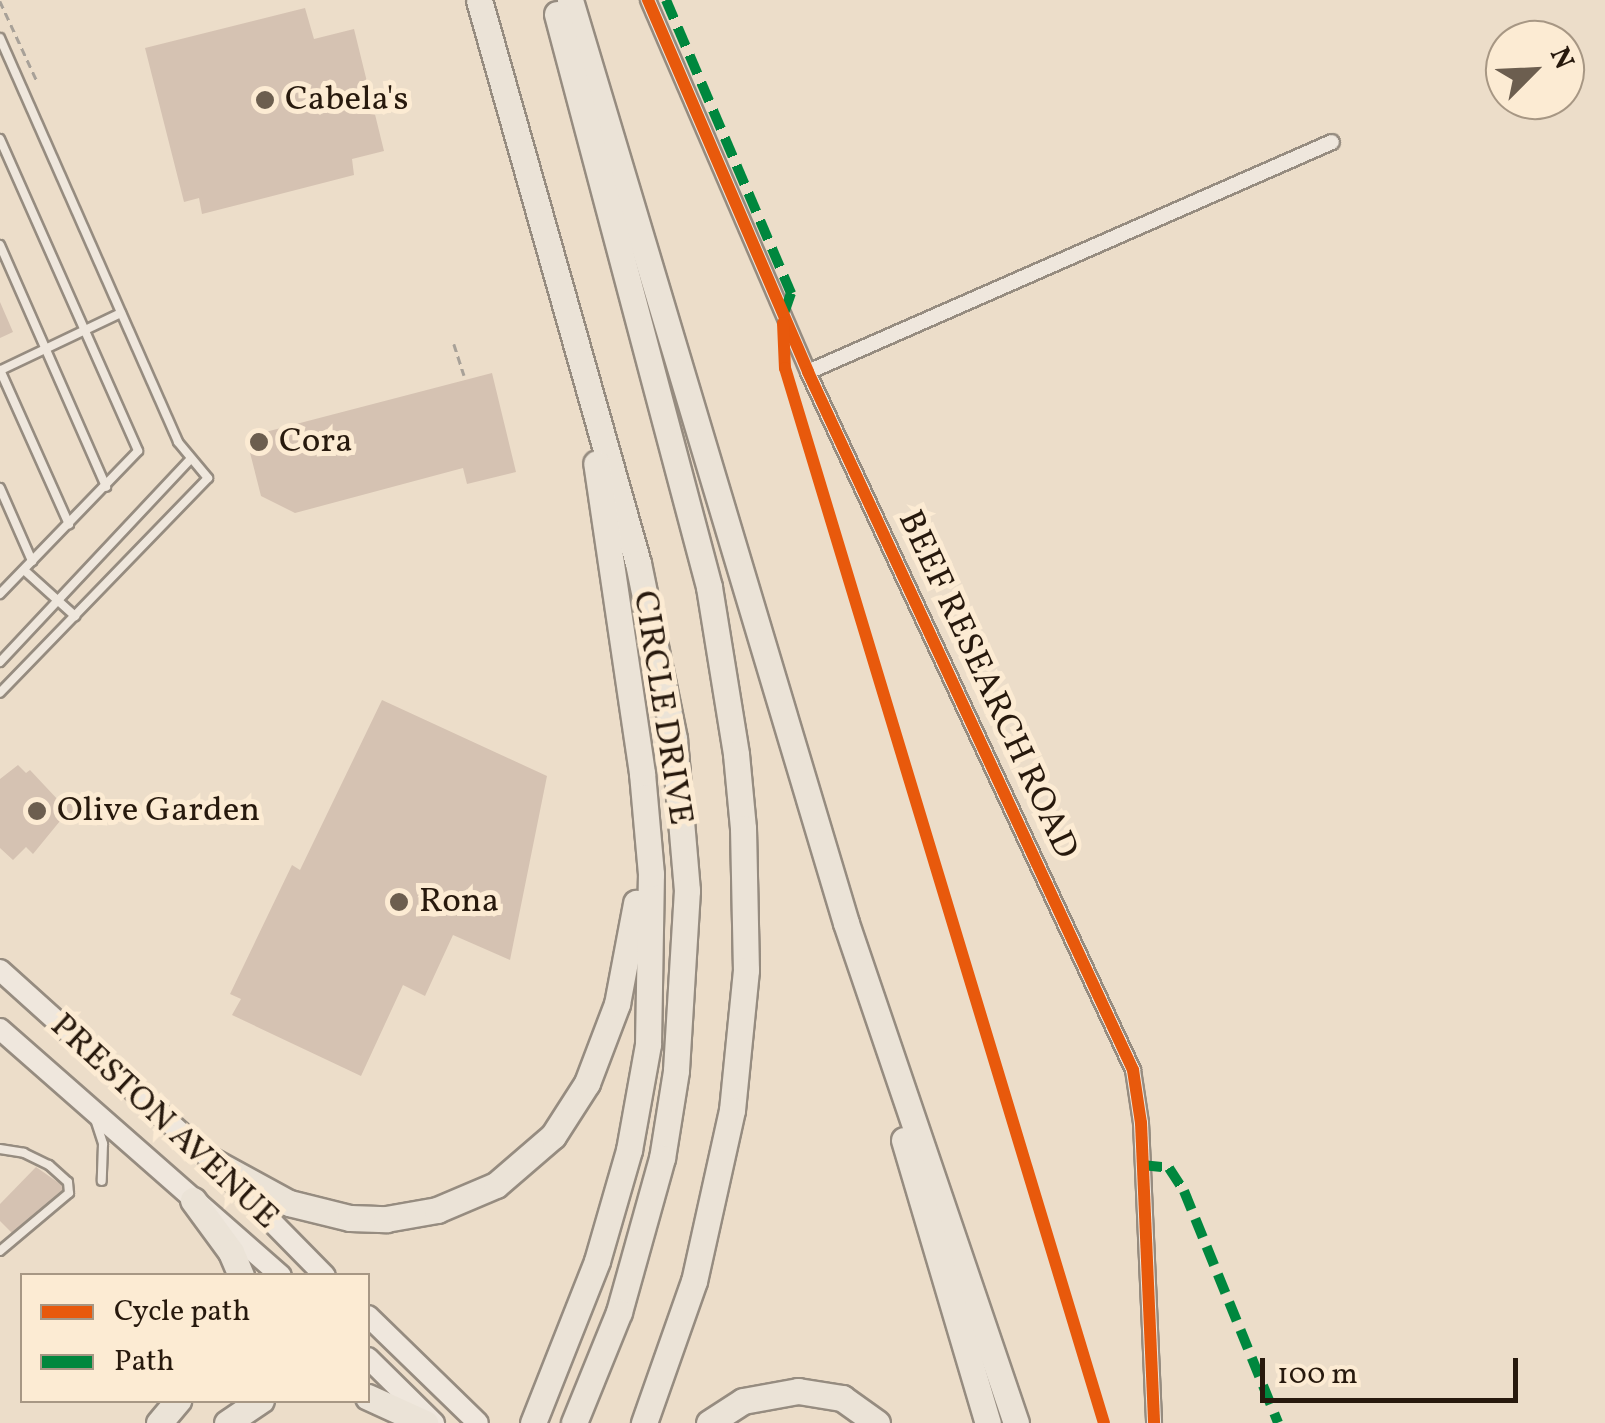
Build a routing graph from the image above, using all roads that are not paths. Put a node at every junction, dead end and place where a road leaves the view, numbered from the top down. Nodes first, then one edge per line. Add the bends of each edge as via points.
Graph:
1 (479, 0) edge
2 (553, 0) edge
3 (570, 0) edge
4 (648, 0) edge
5 (0, 38) edge
6 (0, 58) edge
7 (12, 69) junction
8 (0, 76) edge
9 (0, 139) edge
10 (1332, 142) dead end
11 (0, 246) edge
12 (121, 314) junction
13 (86, 330) junction
14 (46, 348) junction
15 (1, 370) edge
16 (808, 372) junction
17 (598, 433) junction
18 (189, 460) junction
19 (0, 488) edge
20 (106, 488) junction
21 (70, 524) junction
22 (32, 561) junction
23 (24, 570) junction
24 (0, 594) edge
25 (58, 600) junction
26 (76, 616) junction
27 (0, 662) edge
28 (0, 693) edge
29 (642, 773) junction
30 (846, 923) junction
31 (0, 970) edge
32 (0, 1029) edge
33 (93, 1113) junction
34 (0, 1149) edge
35 (212, 1161) junction
36 (102, 1181) dead end
37 (193, 1200) junction
38 (0, 1251) edge
39 (240, 1273) edge
40 (278, 1273) edge
41 (323, 1273) edge
42 (370, 1318) edge
43 (370, 1360) edge
44 (370, 1397) edge
45 (176, 1403) edge
46 (257, 1403) edge
47 (159, 1423) edge
48 (227, 1423) edge
49 (425, 1423) edge
50 (434, 1423) edge
51 (478, 1423) edge
52 (533, 1423) edge
53 (574, 1423) edge
54 (644, 1423) edge
55 (710, 1423) edge
56 (877, 1423) edge
57 (988, 1423) edge
58 (1016, 1423) edge
59 (1154, 1423) edge

1 - 17 highway, CIRCLE DRIVE
2 - 54 highway, CIRCLE DRIVE via 709,587 742,828 746,970 732,1110 694,1281
3 - 30 highway
4 - 16 street, BEEF RESEARCH ROAD
5 - 7 lane
6 - 7 lane
7 - 8 lane
7 - 12 lane
9 - 13 lane
10 - 16 street
11 - 14 lane
12 - 13 lane
12 - 18 lane
13 - 14 lane
13 - 20 lane via 138,451
14 - 15 lane
14 - 20 lane
15 - 21 lane
16 - 59 street, BEEF RESEARCH ROAD via 1133,1070
17 - 29 highway via 596,468
17 - 53 highway, CIRCLE DRIVE via 664,674 687,890 676,1071 662,1158 619,1312
18 - 25 lane
18 - 26 lane via 208,478
19 - 22 lane
20 - 21 lane
21 - 22 lane
22 - 23 lane
23 - 24 lane
23 - 25 lane
25 - 26 lane
25 - 27 lane
26 - 28 lane
29 - 35 highway via 635,922 617,1004 576,1104 527,1162 456,1204 368,1220 289,1203
29 - 52 highway via 651,874 648,1044 640,1100 596,1260
30 - 57 highway via 879,1058
30 - 58 highway
31 - 35 main road, PRESTON AVENUE
32 - 33 main road, PRESTON AVENUE
33 - 36 lane via 103,1144
33 - 37 main road, PRESTON AVENUE
34 - 38 lane via 49,1165 68,1182 69,1192
35 - 41 main road, PRESTON AVENUE
37 - 39 highway
37 - 40 main road, PRESTON AVENUE
42 - 51 main road
43 - 50 main road
44 - 49 highway
45 - 47 highway
46 - 48 highway
55 - 56 highway via 744,1400 798,1391 842,1398

